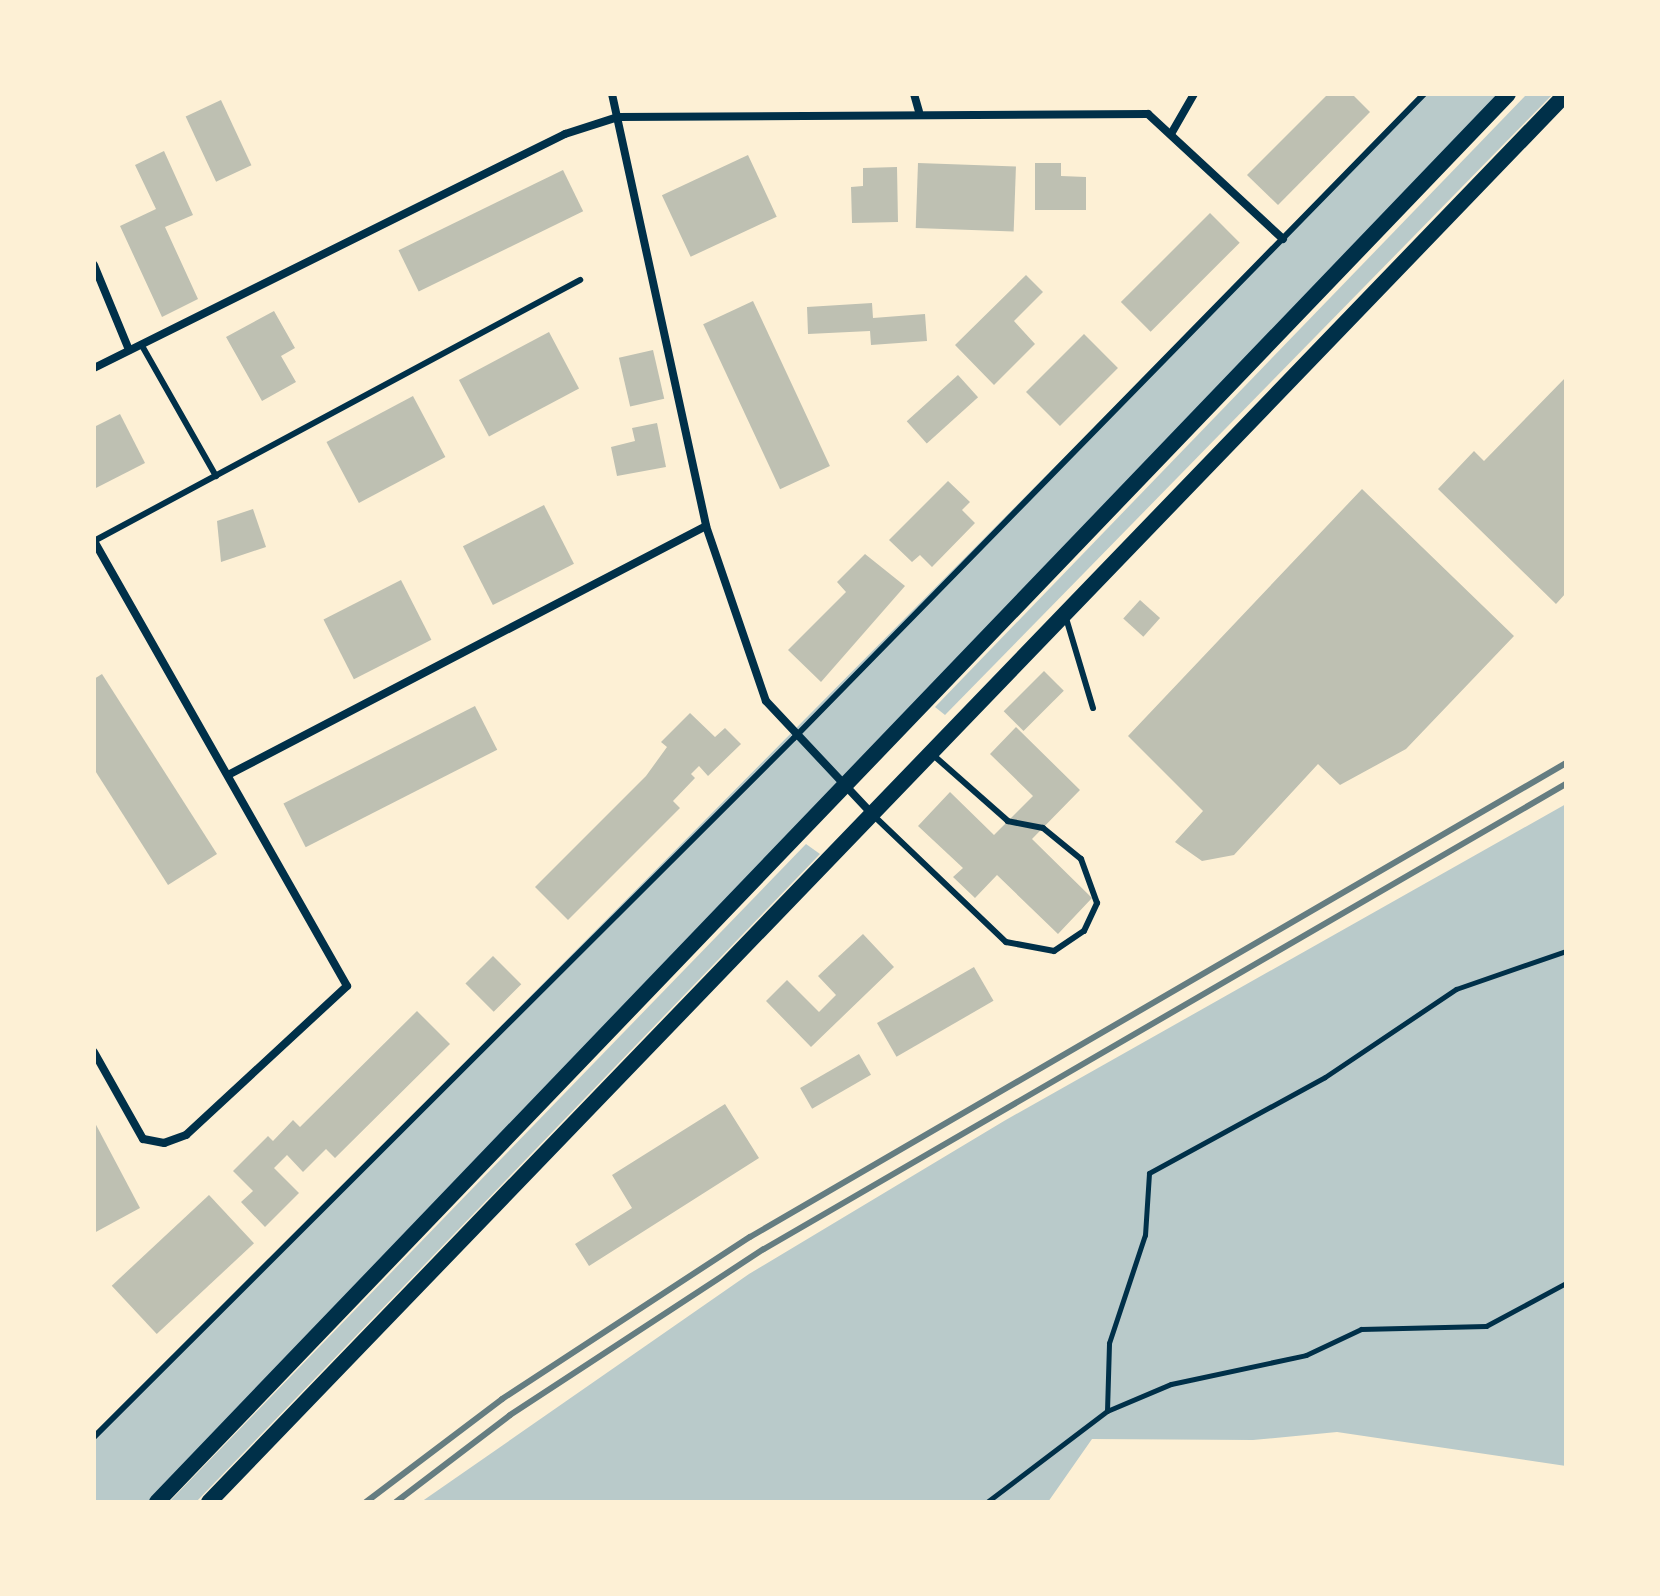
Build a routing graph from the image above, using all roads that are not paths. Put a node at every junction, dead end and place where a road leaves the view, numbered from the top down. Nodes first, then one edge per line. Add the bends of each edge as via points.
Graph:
1 (612, 94) edge
2 (914, 94) edge
3 (1194, 94) edge
4 (1424, 94) edge
5 (1508, 94) edge
6 (1566, 94) edge
7 (919, 111) junction
8 (618, 117) junction
9 (1171, 134) junction
10 (1283, 239) junction
11 (94, 265) edge
12 (580, 280) dead end
13 (141, 344) junction
14 (129, 350) junction
15 (94, 368) edge
16 (216, 476) junction
17 (706, 526) junction
18 (94, 541) edge
19 (1065, 615) junction
20 (1093, 708) dead end
21 (794, 738) junction
22 (932, 754) junction
23 (228, 775) junction
24 (844, 789) junction
25 (873, 815) junction
26 (94, 1052) edge
27 (94, 1437) edge
28 (157, 1502) edge
29 (209, 1502) edge

1 - 8 street
2 - 7 street
3 - 9 street
4 - 10 lane
5 - 24 main road
6 - 19 main road
7 - 8 street
7 - 9 street via 1148,114
8 - 13 street via 565,134
8 - 17 street
9 - 10 street
10 - 21 lane
11 - 14 street
12 - 16 lane
13 - 14 street
13 - 16 lane
14 - 15 street
16 - 18 lane
17 - 21 street via 766,701
17 - 23 street
18 - 23 street
19 - 20 lane
19 - 22 main road
21 - 24 street
21 - 27 lane
22 - 25 main road
22 - 25 lane via 1008,821 1043,828 1081,859 1097,903 1084,931 1054,951 1006,942
23 - 26 street via 347,986 186,1135 164,1143 143,1139
24 - 25 street
24 - 28 main road
25 - 29 main road

